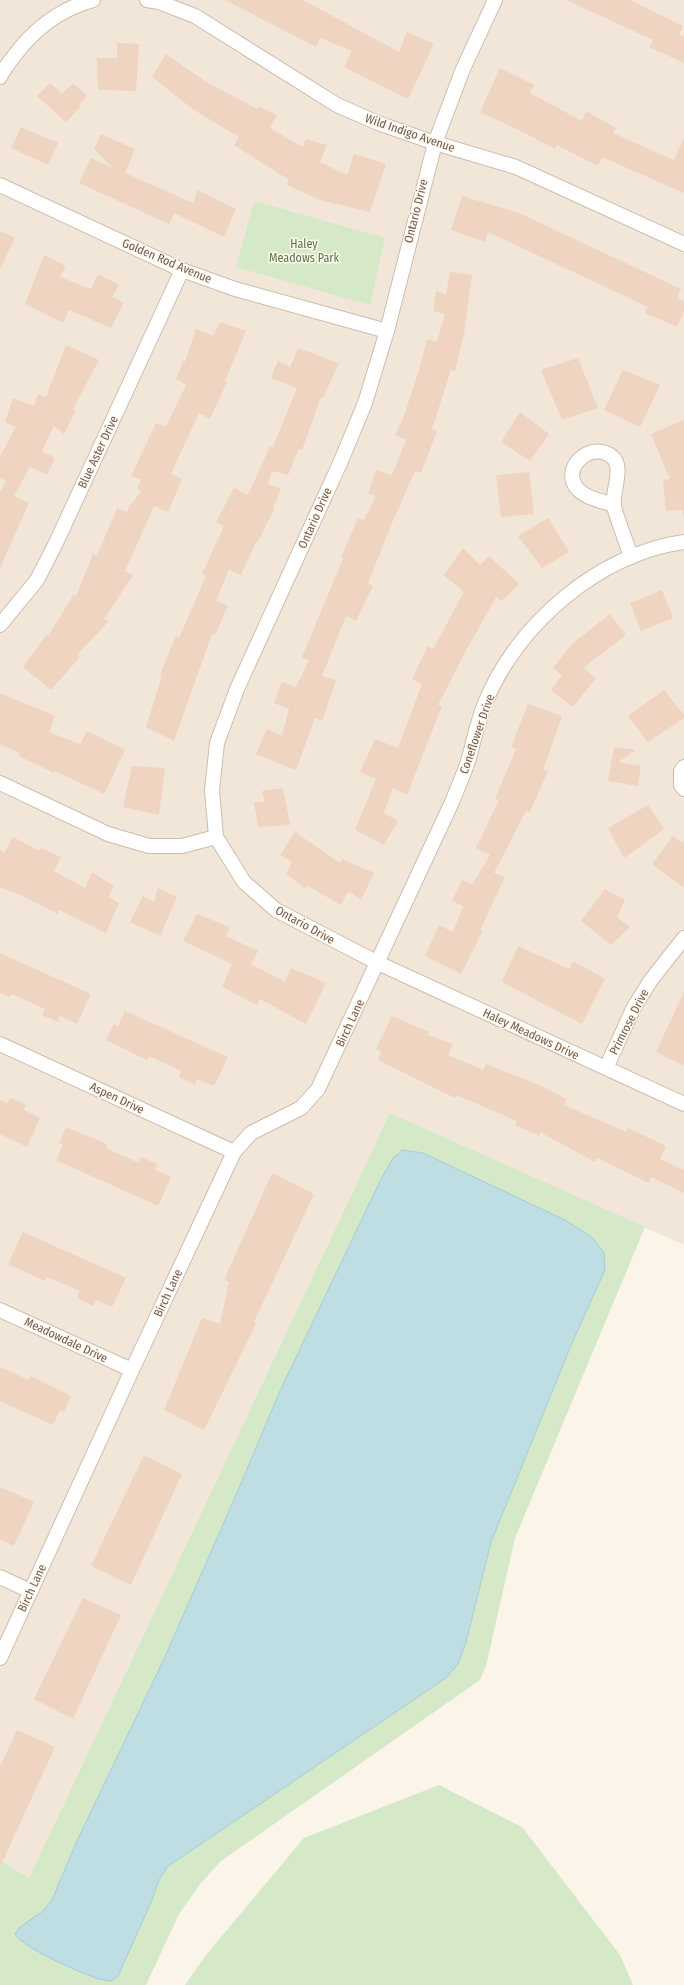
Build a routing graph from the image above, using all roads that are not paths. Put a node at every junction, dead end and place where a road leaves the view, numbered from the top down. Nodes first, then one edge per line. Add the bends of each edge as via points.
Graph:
1 (94, 0) edge
2 (147, 0) edge
3 (495, 0) edge
4 (0, 77) edge
5 (435, 143) junction
6 (0, 185) edge
7 (684, 244) edge
8 (182, 270) junction
9 (386, 331) junction
10 (614, 505) dead end
11 (684, 542) edge
12 (631, 557) junction
13 (0, 625) edge
14 (684, 767) edge
15 (0, 782) edge
16 (684, 789) edge
17 (216, 837) junction
18 (684, 938) edge
19 (378, 963) junction
20 (0, 1044) edge
21 (606, 1068) junction
22 (684, 1104) edge
23 (234, 1152) junction
24 (0, 1310) edge
25 (132, 1370) junction
26 (0, 1577) edge
27 (30, 1591) junction
28 (0, 1658) edge

1 - 4 street via 75,5 47,21 26,40
2 - 5 street, Wild Indigo Avenue via 195,16 337,105
3 - 5 street, Ontario Drive via 463,69
5 - 7 street, Wild Indigo Avenue via 516,166
5 - 9 street, Ontario Drive
6 - 8 street, Golden Rod Avenue
8 - 9 street, Golden Rod Avenue via 236,289
8 - 13 street, Blue Aster Drive via 56,545 37,580
9 - 17 street, Ontario Drive via 365,403 237,689 217,743 212,790
10 - 12 street
11 - 12 street, Coneflower Drive
12 - 19 street, Coneflower Drive via 597,574 564,598 530,630 500,671 485,703 453,800
14 - 16 street via 681,770 681,786
15 - 17 street via 108,834 149,846 182,846
17 - 19 street, Ontario Drive via 244,882 276,910
18 - 21 street, Primrose Drive via 651,980 634,1007
19 - 21 street, Haley Meadows Drive
19 - 23 street, Birch Lane via 318,1089 301,1108 251,1133
20 - 23 street, Aspen Drive
21 - 22 street, Haley Meadows Drive
23 - 25 street, Birch Lane
24 - 25 street, Meadowdale Drive
25 - 27 street, Birch Lane
26 - 27 street
27 - 28 street, Birch Lane

